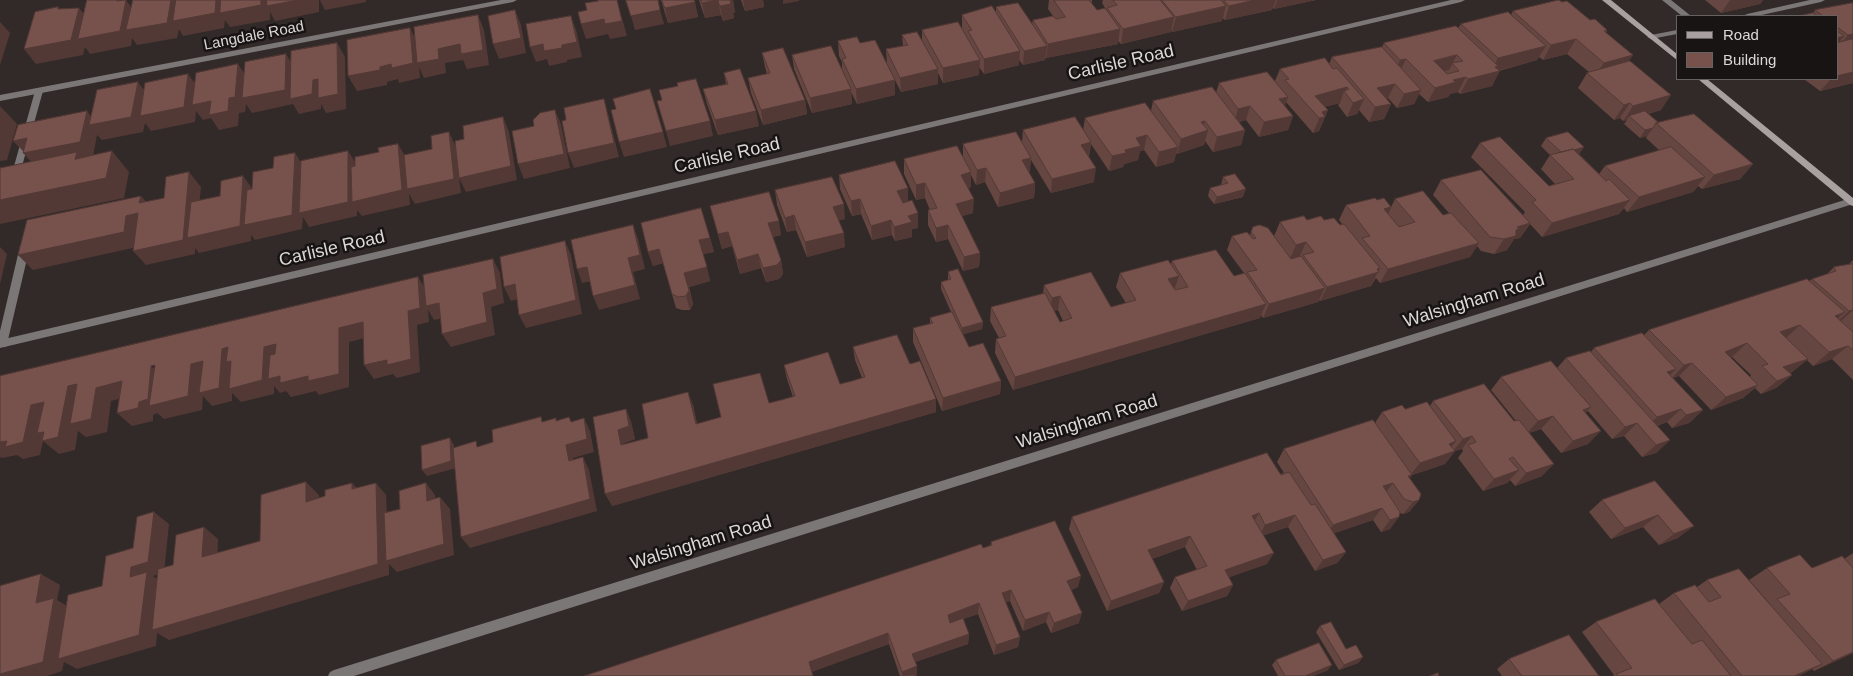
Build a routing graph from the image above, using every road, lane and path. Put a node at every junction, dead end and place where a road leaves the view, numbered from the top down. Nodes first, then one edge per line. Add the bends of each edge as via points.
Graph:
1 (513, 0) edge
2 (1461, 0) edge
3 (1606, 0) edge
4 (1666, 0) edge
5 (1821, 0) edge
6 (1686, 15) edge
7 (1752, 15) edge
8 (1676, 32) edge
9 (1651, 37) junction
10 (1676, 57) edge
11 (1703, 80) edge
12 (39, 91) junction
13 (0, 98) edge
14 (23, 179) edge
15 (1852, 202) edge
16 (26, 237) edge
17 (1, 344) edge
18 (334, 676) edge

1 - 12 street, Langdale Road
2 - 17 street, Carlisle Road
3 - 9 main road
4 - 6 street
5 - 7 street
8 - 9 street
9 - 10 main road
11 - 15 main road
12 - 13 street, Langdale Road
12 - 14 street via 14,180
15 - 18 street, Walsingham Road
16 - 17 street

